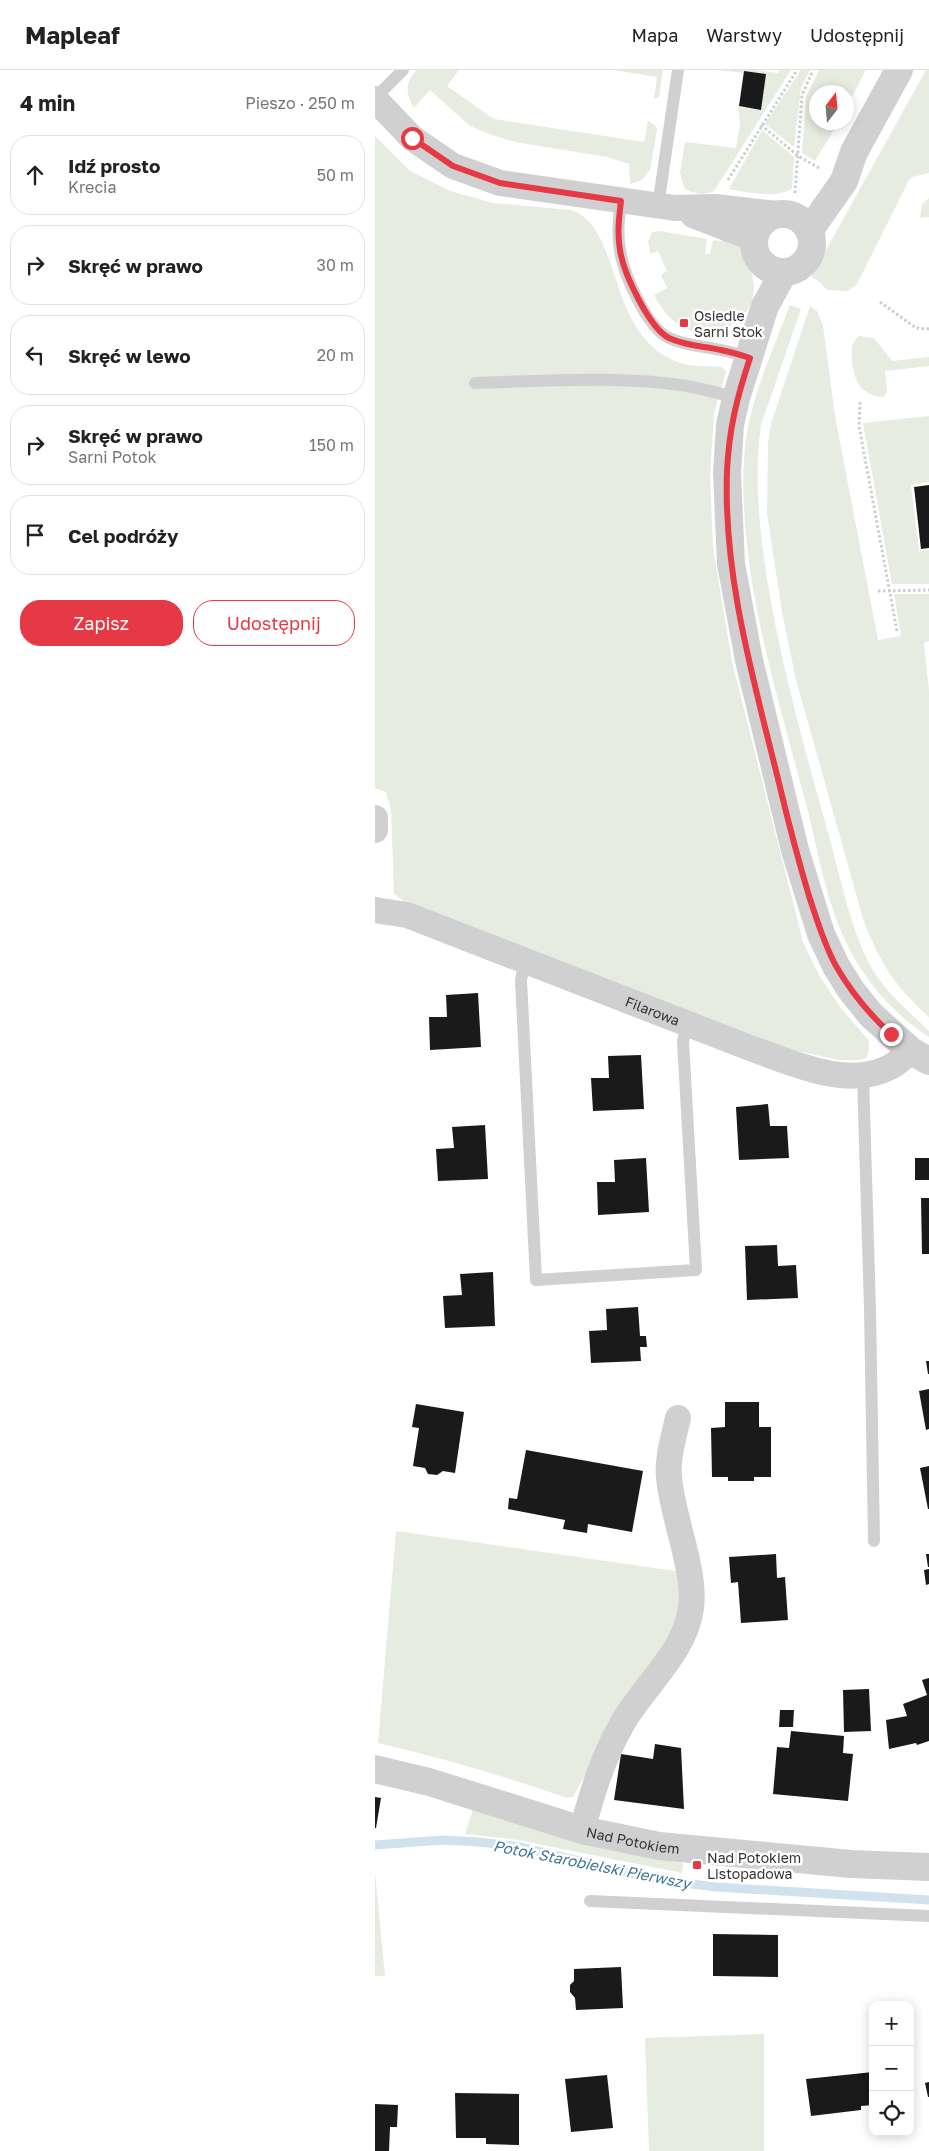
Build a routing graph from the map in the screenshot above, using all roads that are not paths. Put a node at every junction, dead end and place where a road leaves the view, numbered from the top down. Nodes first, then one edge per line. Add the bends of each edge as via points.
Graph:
1 (403, 70) edge
2 (678, 70) edge
3 (899, 70) edge
4 (375, 99) edge
5 (854, 152) junction
6 (621, 201) junction
7 (667, 207) junction
8 (794, 214) junction
9 (754, 241) junction
10 (775, 269) junction
11 (750, 358) junction
12 (475, 383) dead end
13 (736, 398) junction
14 (375, 818) edge
15 (375, 830) edge
16 (375, 910) edge
17 (525, 960) junction
18 (688, 1022) junction
19 (920, 1056) edge
20 (863, 1076) junction
21 (678, 1418) dead end
22 (874, 1541) dead end
23 (375, 1769) edge
24 (582, 1830) junction
25 (929, 1867) edge
26 (590, 1901) dead end
27 (929, 1916) edge

1 - 4 lane
2 - 7 lane
3 - 5 street
4 - 6 street via 412,138 453,166 500,183
5 - 8 street via 831,174 803,211
5 - 8 street via 844,181
6 - 7 street
6 - 11 lane via 617,227 620,252 633,289 653,324 667,337 686,345
7 - 8 street via 715,207
7 - 9 street via 721,225
8 - 9 street via 761,224
8 - 10 street via 812,240 811,249 801,266 793,270
9 - 10 street via 759,259
10 - 11 street
11 - 13 street
12 - 13 lane via 655,383 692,387
13 - 19 street via 730,425 727,473 731,564 749,660 795,850 821,934 836,966 871,1015
14 - 15 street
16 - 17 street, Filarowa via 407,915
17 - 18 street, Filarowa
17 - 18 lane via 521,980 536,1280 696,1270 683,1041
18 - 20 street, Filarowa via 796,1064 832,1074
19 - 20 street, Filarowa
20 - 22 lane
21 - 24 street via 669,1476 690,1582 691,1607 685,1631 623,1722 604,1759
23 - 24 street, Nad Potokiem
24 - 25 street, Nad Potokiem via 699,1851
26 - 27 lane

